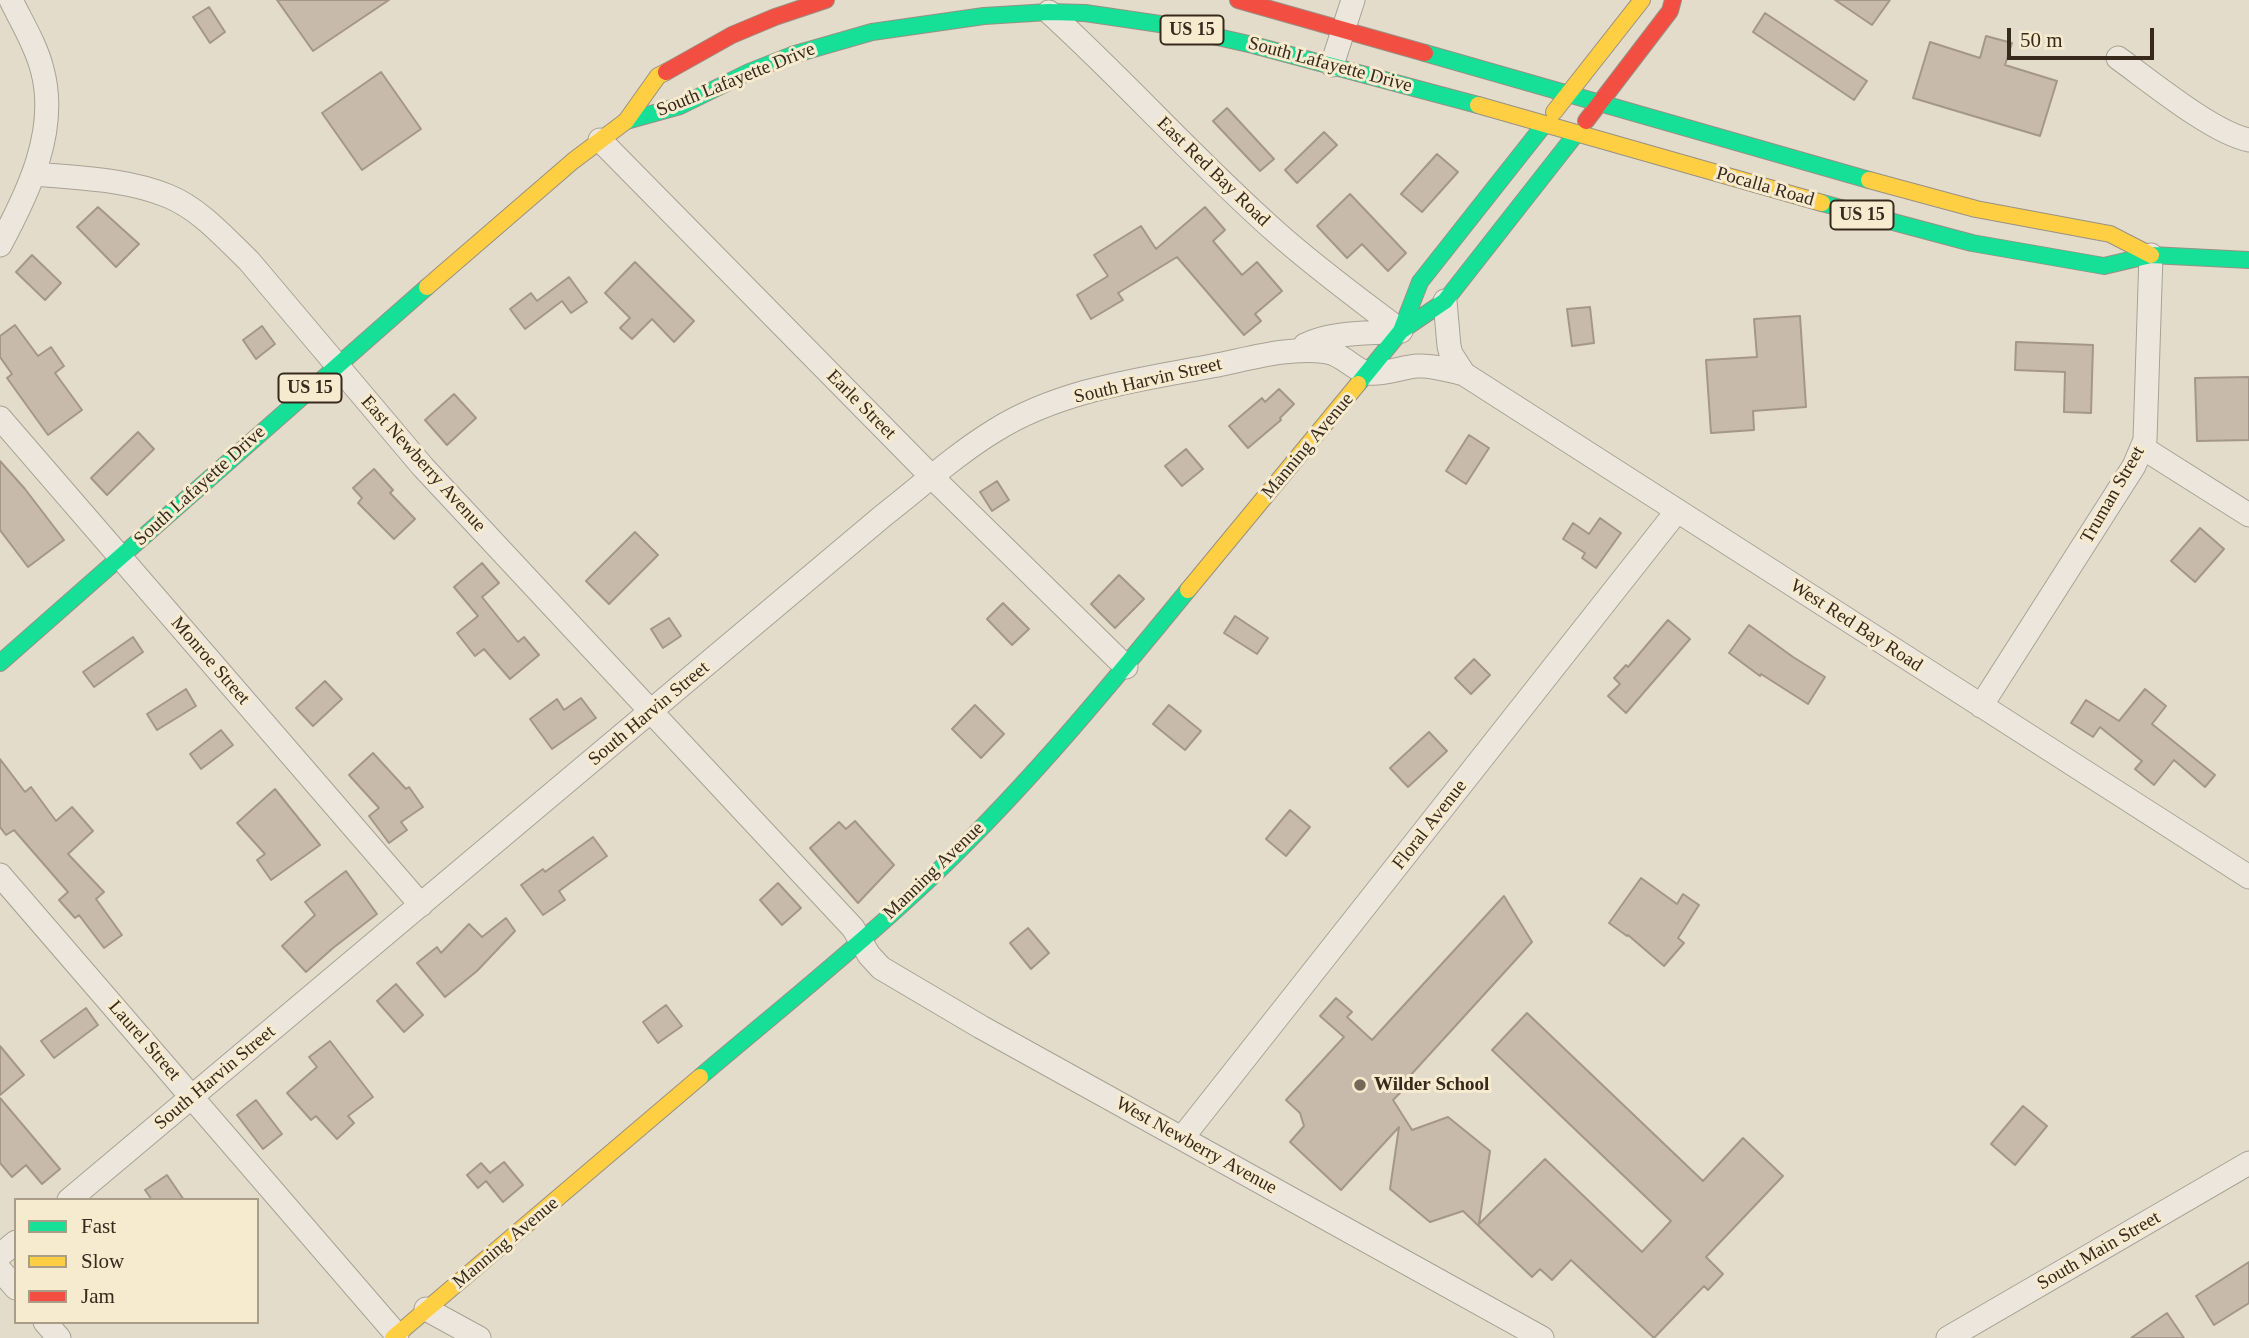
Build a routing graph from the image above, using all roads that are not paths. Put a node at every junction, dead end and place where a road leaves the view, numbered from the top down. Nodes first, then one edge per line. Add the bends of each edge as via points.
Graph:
1 (11, 0) edge
2 (825, 0) edge
3 (1238, 0) edge
4 (1353, 0) edge
5 (1642, 0) edge
6 (1673, 0) edge
7 (1043, 6) edge
8 (1344, 29) junction
9 (2118, 58) dead end
10 (1332, 65) junction
11 (1568, 94) junction
12 (1600, 103) junction
13 (626, 121) junction
14 (1544, 125) junction
15 (1576, 134) junction
16 (600, 140) junction
17 (2249, 140) edge
18 (34, 174) junction
19 (0, 245) edge
20 (2151, 255) junction
21 (2249, 260) edge
22 (1445, 301) junction
23 (1401, 331) junction
24 (1292, 351) junction
25 (336, 365) junction
26 (1368, 373) junction
27 (1464, 374) junction
28 (0, 418) edge
29 (2143, 447) junction
30 (932, 477) junction
31 (1677, 511) junction
32 (2249, 515) edge
33 (120, 557) junction
34 (0, 663) edge
35 (1126, 667) junction
36 (1981, 706) junction
37 (652, 711) junction
38 (0, 875) edge
39 (2249, 877) edge
40 (421, 905) junction
41 (860, 941) junction
42 (192, 1097) junction
43 (1182, 1139) junction
44 (2249, 1163) edge
45 (71, 1198) edge
46 (14, 1244) edge
47 (0, 1255) edge
48 (0, 1270) edge
49 (14, 1286) edge
50 (426, 1310) junction
51 (48, 1324) edge
52 (395, 1336) edge
53 (59, 1338) edge
54 (479, 1338) edge
55 (1542, 1338) edge
56 (1948, 1338) edge

1 - 18 street via 37,52 47,94
2 - 13 main road, South Lafayette Drive / US 15 via 732,35 658,76
3 - 8 main road, South Lafayette Drive / US 15
4 - 8 street
5 - 11 main road, Manning Avenue
6 - 12 main road, Manning Avenue via 1670,11
7 - 10 main road, South Lafayette Drive / US 15 via 1205,33
7 - 13 main road, South Lafayette Drive / US 15 via 841,40 749,72 680,106
7 - 23 street, East Red Bay Road via 1276,232
8 - 10 street
8 - 11 main road, South Lafayette Drive / US 15
9 - 17 street via 2199,115
10 - 14 main road, South Lafayette Drive / US 15
11 - 12 main road, South Lafayette Drive / US 15
11 - 14 main road, Manning Avenue
12 - 15 main road, Manning Avenue
12 - 20 main road, Pocalla Road / US 15 via 1976,209 2110,234
13 - 16 main road, South Lafayette Drive / US 15
14 - 15 main road, Pocalla Road / US 15
14 - 23 main road, Manning Avenue via 1420,282
15 - 20 main road, Pocalla Road / US 15 via 1972,243 2105,266
15 - 22 main road, Manning Avenue
16 - 25 main road, South Lafayette Drive / US 15
16 - 30 street, Earle Street
18 - 19 street
18 - 25 street, East Newberry Avenue via 111,181 169,196 185,205 249,261
20 - 21 main road, Pocalla Road / US 15
20 - 29 street, Truman Street
22 - 23 main road, Manning Avenue
22 - 27 street via 1451,354
23 - 24 street, South Harvin Street via 1315,340
23 - 26 main road, Manning Avenue
24 - 26 street, South Harvin Street via 1328,352
24 - 30 street, South Harvin Street via 1112,385 1034,410 995,430
25 - 33 main road, South Lafayette Drive / US 15
25 - 37 street, East Newberry Avenue via 423,467
26 - 27 street, West Red Bay Road via 1418,366
26 - 35 main road, Manning Avenue
27 - 31 street, West Red Bay Road
28 - 33 street, Monroe Street
29 - 32 street
29 - 36 street, Truman Street
30 - 35 street, Earle Street
30 - 37 street, South Harvin Street
31 - 36 street, West Red Bay Road
31 - 43 street, Floral Avenue
33 - 34 main road, South Lafayette Drive / US 15
33 - 40 street, Monroe Street
35 - 41 main road, Manning Avenue via 1021,786 919,890
36 - 39 street, West Red Bay Road
37 - 40 street, South Harvin Street
37 - 41 street, East Newberry Avenue
38 - 42 street, Laurel Street
40 - 42 street, South Harvin Street
41 - 43 street, West Newberry Avenue via 890,974
41 - 50 main road, Manning Avenue
42 - 45 street, South Harvin Street
42 - 52 street, Laurel Street
43 - 55 street, West Newberry Avenue
44 - 56 street, South Main Street
46 - 47 street
48 - 49 street
50 - 52 main road, Manning Avenue
50 - 54 street
51 - 53 street

